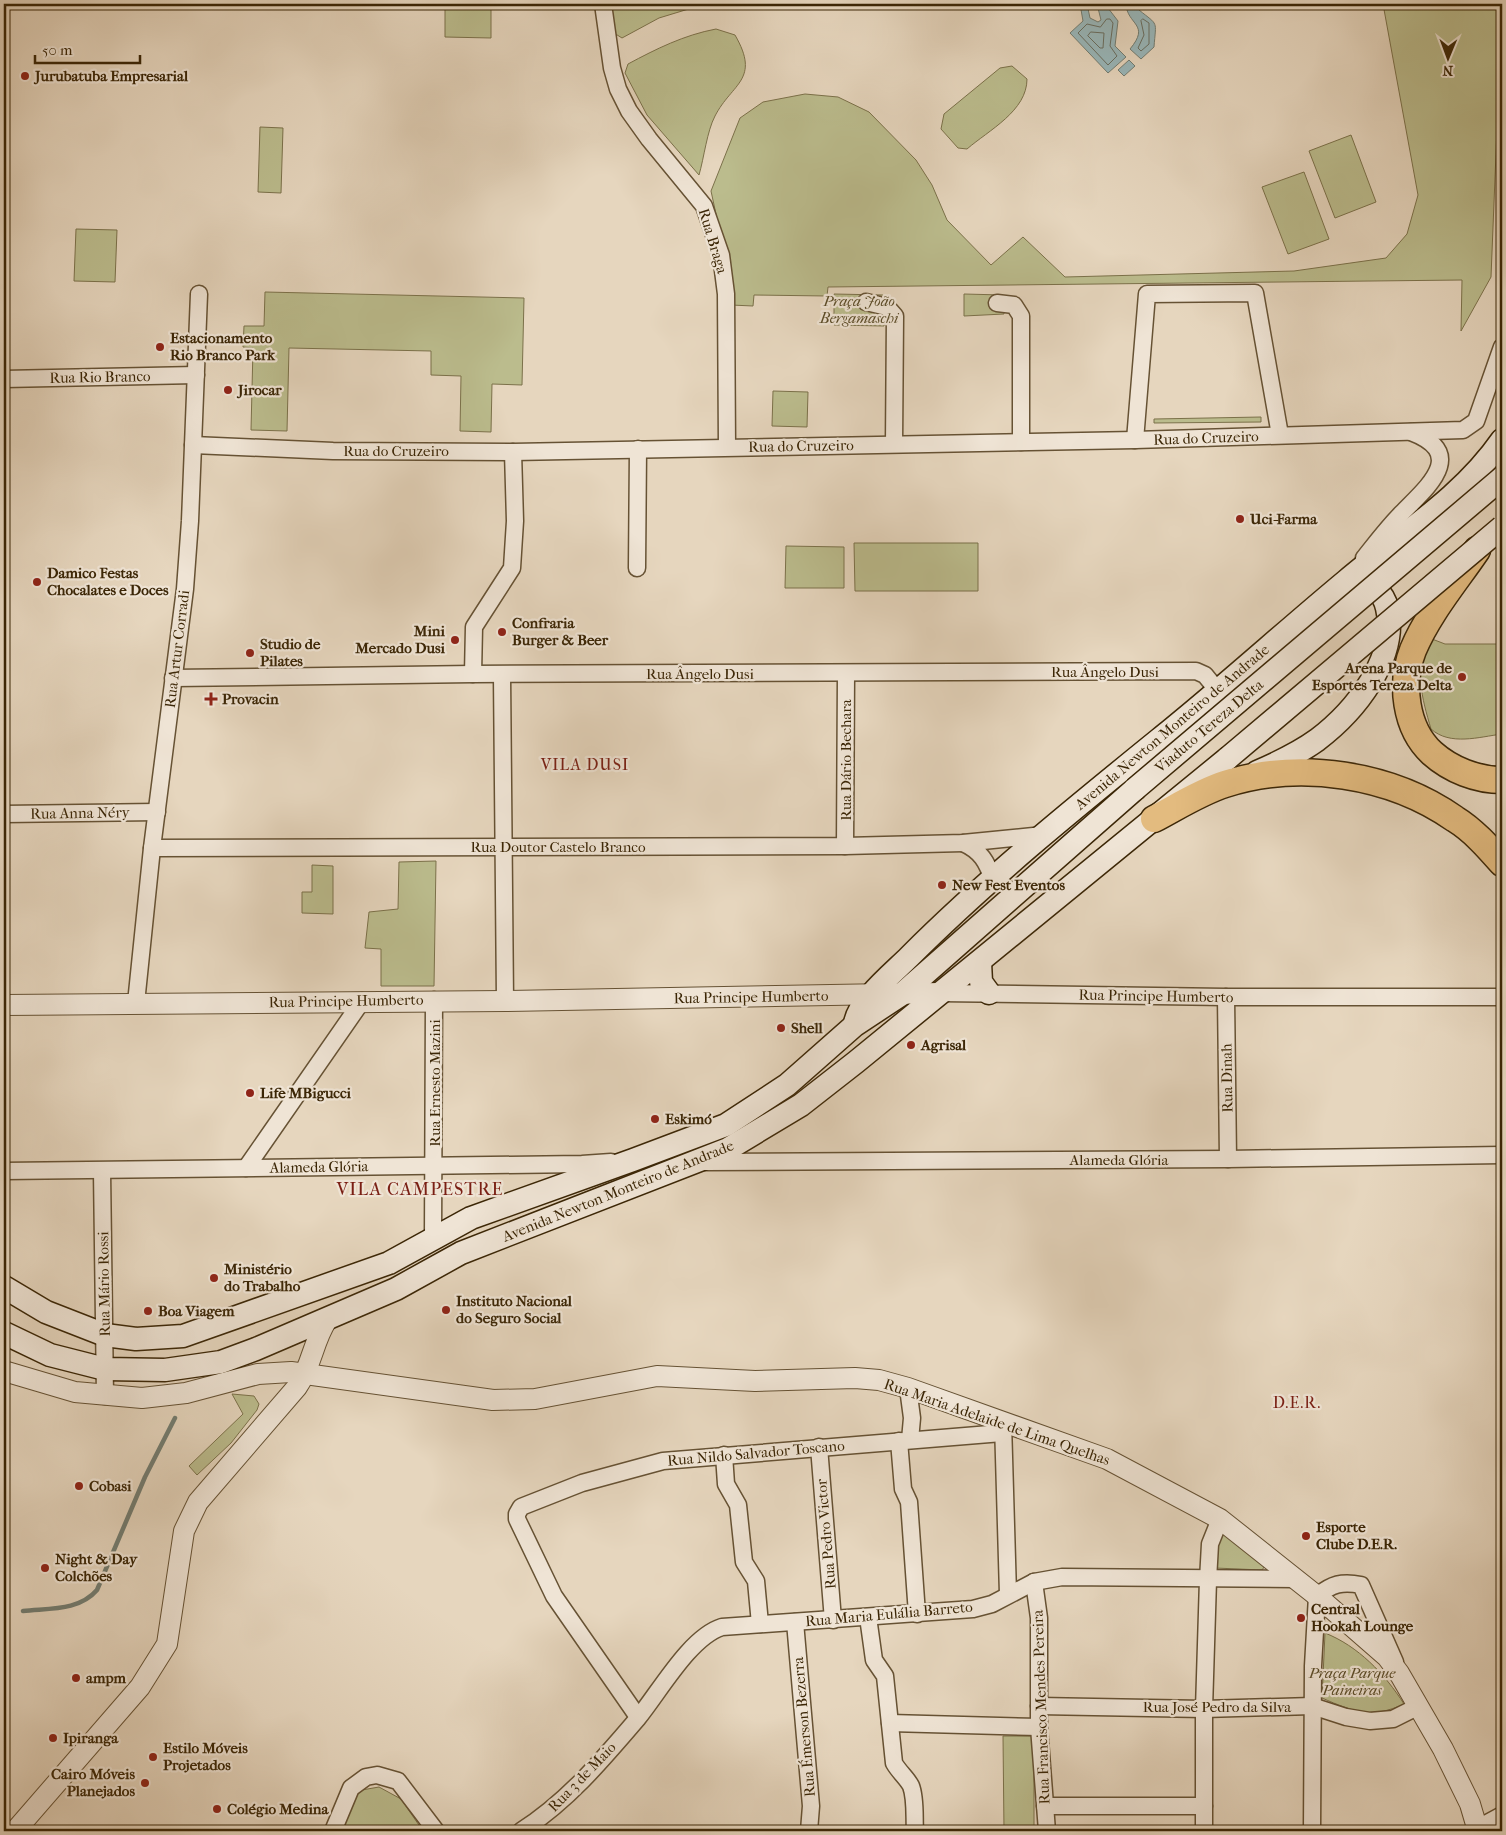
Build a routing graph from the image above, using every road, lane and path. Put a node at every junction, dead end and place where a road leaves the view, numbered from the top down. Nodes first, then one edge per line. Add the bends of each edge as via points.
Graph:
1 (603, 4) edge
2 (198, 294) dead end
3 (866, 302) dead end
4 (997, 303) dead end
5 (1502, 347) edge
6 (196, 375) junction
7 (4, 380) edge
8 (1408, 431) junction
9 (1280, 435) junction
10 (1135, 440) junction
11 (1502, 440) edge
12 (1020, 442) junction
13 (193, 444) junction
14 (894, 444) junction
15 (727, 447) junction
16 (638, 449) junction
17 (513, 452) junction
18 (1502, 478) edge
19 (1502, 527) edge
20 (1480, 546) junction
21 (637, 568) dead end
22 (1348, 579) junction
23 (473, 674) junction
24 (846, 674) junction
25 (502, 675) junction
26 (173, 678) junction
27 (1218, 691) junction
28 (1233, 769) junction
29 (1493, 779) edge
30 (157, 812) junction
31 (4, 814) edge
32 (1154, 819) joint
33 (1043, 835) junction
34 (963, 843) junction
35 (845, 846) junction
36 (504, 847) junction
37 (152, 848) junction
38 (1502, 863) edge
39 (993, 880) junction
40 (980, 962) junction
41 (919, 979) joint
42 (941, 993) junction
43 (989, 993) junction
44 (902, 994) junction
45 (870, 996) junction
46 (1226, 997) junction
47 (1499, 997) dead end
48 (434, 1000) junction
49 (362, 1001) junction
50 (505, 1001) junction
51 (136, 1003) junction
52 (4, 1004) edge
53 (855, 1025) junction
54 (759, 1131) junction
55 (1502, 1155) edge
56 (1228, 1159) junction
57 (633, 1160) junction
58 (770, 1161) junction
59 (697, 1162) junction
60 (435, 1165) junction
61 (246, 1168) junction
62 (4, 1170) edge
63 (102, 1171) junction
64 (433, 1239) junction
65 (4, 1287) edge
66 (327, 1320) junction
67 (4, 1333) edge
68 (105, 1335) junction
69 (105, 1369) junction
70 (4, 1371) edge
71 (307, 1372) junction
72 (908, 1388) junction
73 (105, 1396) junction
74 (1002, 1427) junction
75 (905, 1441) junction
76 (819, 1448) junction
77 (724, 1455) junction
78 (1220, 1519) junction
79 (1296, 1579) junction
80 (1208, 1580) junction
81 (1034, 1582) junction
82 (1008, 1594) junction
83 (1317, 1596) junction
84 (916, 1614) junction
85 (868, 1618) junction
86 (833, 1620) junction
87 (795, 1622) junction
88 (760, 1624) junction
89 (1399, 1673) junction
90 (1039, 1706) junction
91 (1312, 1706) junction
92 (1419, 1706) junction
93 (1204, 1709) junction
94 (638, 1717) junction
95 (890, 1723) junction
96 (1039, 1727) junction
97 (1045, 1806) junction
98 (1204, 1806) junction
99 (1502, 1815) edge
100 (1478, 1830) edge
101 (15, 1831) edge
102 (333, 1831) edge
103 (436, 1831) edge
104 (521, 1831) edge
105 (809, 1831) edge
106 (915, 1831) edge
107 (1047, 1831) edge
108 (1204, 1831) edge
109 (1312, 1831) edge

1 - 15 street, Rua Braga via 618,89 649,139 704,206 721,254 726,294
2 - 6 street, Rua Artur Corradi
3 - 14 street via 887,306 895,316
4 - 12 street via 1014,305 1021,316
5 - 8 street, Rua do Cruzeiro via 1473,425 1463,430
6 - 7 street, Rua Rio Branco
6 - 13 street, Rua Artur Corradi
8 - 9 street, Rua do Cruzeiro
8 - 22 street via 1421,436 1433,447 1439,459 1438,472
9 - 10 street, Rua do Cruzeiro
9 - 10 street via 1255,293 1147,294
10 - 12 street, Rua do Cruzeiro
11 - 22 main road, Avenida Newton Monteiro de Andrade via 1456,492
12 - 14 street, Rua do Cruzeiro
13 - 17 street, Rua do Cruzeiro via 333,451
13 - 26 street, Rua Artur Corradi via 185,589
14 - 15 street, Rua do Cruzeiro
15 - 16 street, Rua do Cruzeiro
16 - 17 street, Rua do Cruzeiro
16 - 21 street
17 - 23 street via 515,521 512,568 474,627
18 - 41 main road, Viaduto Tereza Delta, bridge via 1135,788
19 - 20 main road, bridge
20 - 28 main road, bridge
20 - 29 highway via 1421,634 1410,661 1408,709 1426,747 1446,764
22 - 27 main road, Avenida Newton Monteiro de Andrade
22 - 28 main road via 1369,584 1387,605 1386,646 1371,679 1352,707 1316,740 1276,764
23 - 25 street, Rua Ângelo Dusi
23 - 26 street, Rua Ângelo Dusi
24 - 25 street, Rua Ângelo Dusi
24 - 27 street, Rua Ângelo Dusi via 1196,671 1205,675
24 - 35 street, Rua Dário Bechara
25 - 36 street
26 - 30 street, Rua Artur Corradi
27 - 33 main road, Avenida Newton Monteiro de Andrade
28 - 32 highway via 1202,794
28 - 38 highway via 1268,776 1311,773 1371,780 1456,818
30 - 31 street, Rua Anna Néry
30 - 37 street, Rua Artur Corradi
32 - 40 main road, Avenida Newton Monteiro de Andrade
33 - 34 street, Rua Doutor Castelo Branco
33 - 39 main road, Avenida Newton Monteiro de Andrade
34 - 35 street, Rua Doutor Castelo Branco
34 - 39 street via 984,858
35 - 36 street, Rua Doutor Castelo Branco
36 - 37 street, Rua Doutor Castelo Branco
36 - 50 street
37 - 51 street, Rua Artur Corradi
39 - 45 main road, Avenida Newton Monteiro de Andrade
40 - 42 main road, Avenida Newton Monteiro de Andrade
40 - 43 main road via 981,982
41 - 44 main road, Avenida Newton Monteiro de Andrade
42 - 43 street, Rua Principe Humberto
42 - 44 street, Rua Principe Humberto
42 - 54 main road, Avenida Newton Monteiro de Andrade via 801,1105
43 - 46 street, Rua Principe Humberto
44 - 45 street, Rua Principe Humberto
44 - 53 main road, Avenida Newton Monteiro de Andrade
45 - 50 street, Rua Principe Humberto
45 - 53 main road, Avenida Newton Monteiro de Andrade via 856,1015
46 - 47 street, Rua Principe Humberto
46 - 56 street, Rua Dinah
48 - 49 street, Rua Principe Humberto
48 - 50 street, Rua Principe Humberto
48 - 60 street, Rua Ernesto Mazini
49 - 51 street, Rua Principe Humberto
49 - 61 street
51 - 52 street, Rua Principe Humberto
53 - 57 main road, Avenida Newton Monteiro de Andrade via 792,1080 748,1112 726,1124
54 - 58 street via 758,1146
54 - 59 main road, Avenida Newton Monteiro de Andrade
55 - 56 street, Alameda Glória
56 - 58 street, Alameda Glória
57 - 60 street, Alameda Glória via 582,1164
57 - 64 main road, Avenida Newton Monteiro de Andrade via 471,1218
58 - 59 street, Alameda Glória
59 - 66 main road, Avenida Newton Monteiro de Andrade via 461,1253 412,1282
60 - 61 street, Alameda Glória
60 - 64 street, Rua Ernesto Mazini
61 - 63 street, Alameda Glória
62 - 63 street, Alameda Glória
63 - 68 street, Rua Mário Rossi
64 - 68 main road, Avenida Newton Monteiro de Andrade via 389,1263 202,1331 162,1339
65 - 68 main road, Avenida Newton Monteiro de Andrade via 46,1312
66 - 69 main road, Avenida Newton Monteiro de Andrade via 239,1356 206,1365 158,1371
66 - 71 street via 317,1337
67 - 69 main road, Avenida Newton Monteiro de Andrade via 50,1355
68 - 69 street, Rua Mário Rossi
69 - 73 street, Rua Mário Rossi
70 - 73 street, Rua Maria Adelaide de Lima Quelhas via 75,1392
71 - 72 street, Rua Maria Adelaide de Lima Quelhas via 500,1400 553,1396 657,1376 755,1381 855,1378
71 - 73 street, Rua Maria Adelaide de Lima Quelhas via 258,1374 163,1397
71 - 101 street via 293,1394 198,1502 190,1517 184,1531 167,1644 159,1658 140,1687
72 - 74 street, Rua Maria Adelaide de Lima Quelhas
72 - 75 street via 912,1418
74 - 75 street, Rua Nildo Salvador Toscano
74 - 78 street, Rua Maria Adelaide de Lima Quelhas via 1107,1459
74 - 82 street
75 - 76 street, Rua Nildo Salvador Toscano
75 - 84 street via 903,1489 910,1502
76 - 77 street, Rua Nildo Salvador Toscano
76 - 86 street, Rua Pedro Victor
77 - 88 street via 726,1484 738,1505 744,1562 756,1581
77 - 94 street, Rua Nildo Salvador Toscano via 663,1461 634,1468 582,1483 518,1510 517,1519 554,1596
78 - 79 street, Rua Maria Adelaide de Lima Quelhas
78 - 80 street via 1210,1544
79 - 80 street, Rua Maria Eulália Barreto
79 - 83 street, Rua Maria Adelaide de Lima Quelhas
80 - 81 street, Rua Maria Eulália Barreto via 1062,1577
80 - 93 street
81 - 82 street, Rua Maria Eulália Barreto
81 - 90 street, Rua Francisco Mendes Pereira via 1039,1618
82 - 84 street, Rua Maria Eulália Barreto via 992,1604 973,1609
83 - 89 street, Rua Maria Adelaide de Lima Quelhas via 1376,1647
83 - 89 street, Rua Maria Adelaide de Lima Quelhas via 1328,1587 1345,1582 1361,1585
83 - 91 street
84 - 85 street, Rua Maria Eulália Barreto
85 - 86 street, Rua Maria Eulália Barreto
85 - 95 street via 874,1660 885,1676
86 - 87 street, Rua Maria Eulália Barreto
87 - 88 street, Rua Maria Eulália Barreto
87 - 105 street, Rua Émerson Bezerra via 811,1806
88 - 94 street, Rua Maria Eulália Barreto via 722,1627 703,1636
89 - 92 street, Rua Maria Adelaide de Lima Quelhas
90 - 93 street, Rua José Pedro da Silva
90 - 96 street, Rua Francisco Mendes Pereira
91 - 92 street, Rua José Pedro da Silva via 1370,1721 1393,1718
91 - 93 street, Rua José Pedro da Silva
91 - 109 street
92 - 100 street, Rua Maria Adelaide de Lima Quelhas via 1443,1748
93 - 98 street
94 - 104 street, Rua 3 de Maio via 563,1800
95 - 96 street
95 - 106 street via 894,1763 912,1791
96 - 97 street, Rua Francisco Mendes Pereira
97 - 98 street
97 - 107 street, Rua Francisco Mendes Pereira
98 - 108 street
99 - 100 street
102 - 103 street via 351,1788 366,1777 377,1775 398,1780

